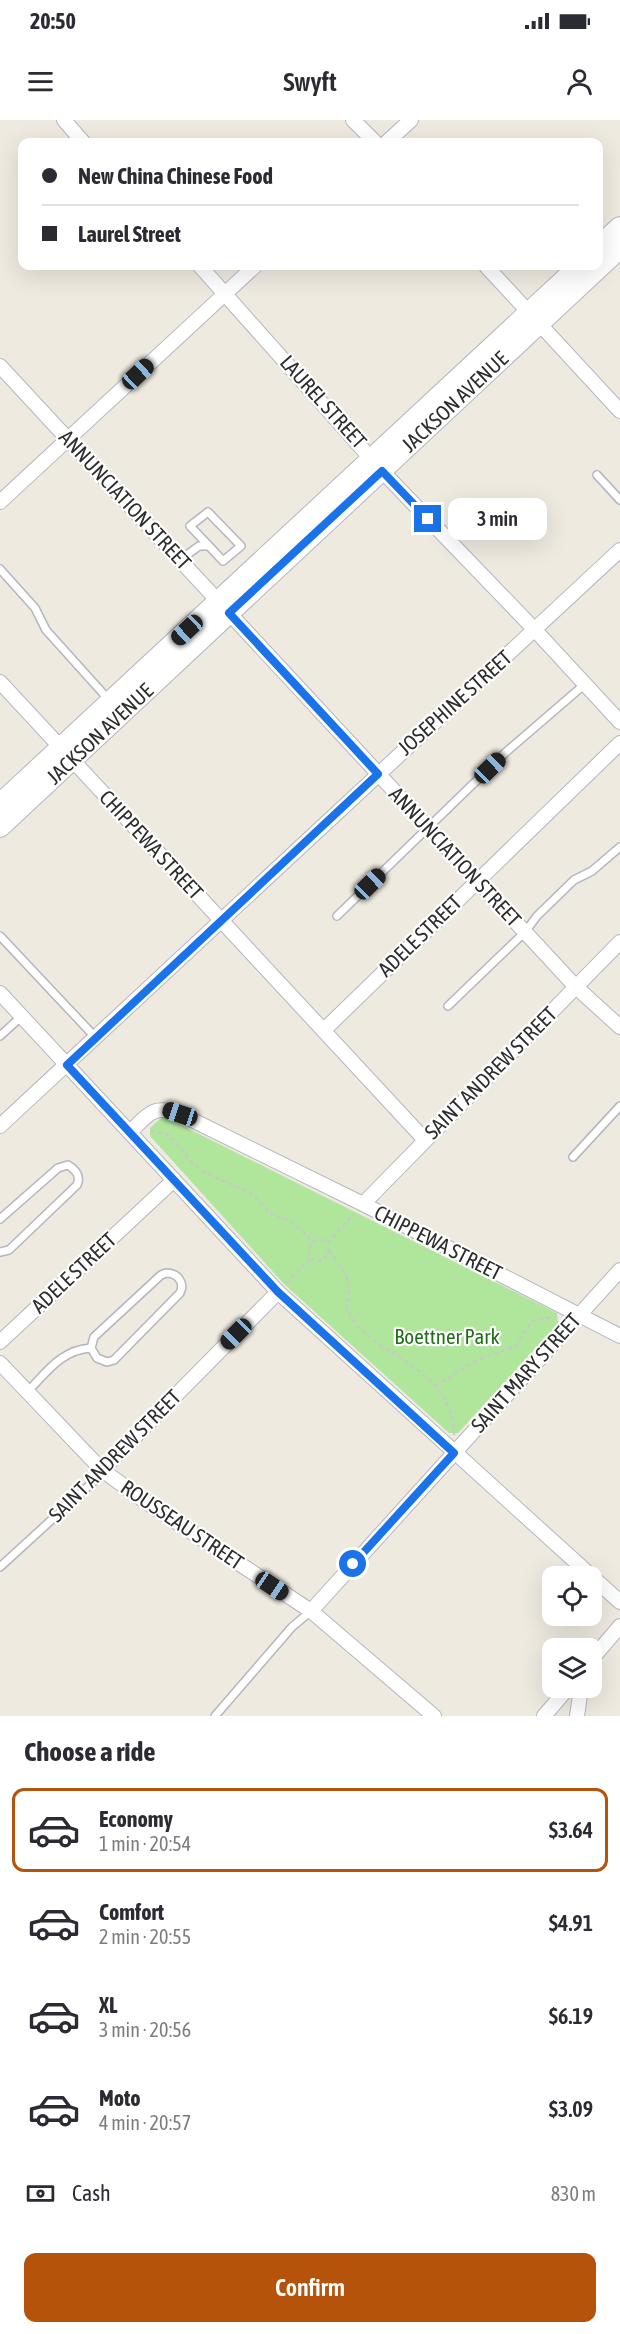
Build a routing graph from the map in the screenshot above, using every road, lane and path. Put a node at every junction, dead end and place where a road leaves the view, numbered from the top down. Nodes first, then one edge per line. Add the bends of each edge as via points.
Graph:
1 (64, 120) edge
2 (353, 120) edge
3 (411, 120) edge
4 (80, 138) edge
5 (371, 138) edge
6 (391, 138) edge
7 (620, 227) edge
8 (603, 242) edge
9 (620, 248) edge
10 (603, 262) edge
11 (204, 270) edge
12 (251, 270) edge
13 (490, 270) edge
14 (575, 270) edge
15 (593, 270) edge
16 (226, 292) junction
17 (533, 318) junction
18 (0, 366) edge
19 (620, 411) edge
20 (68, 439) junction
21 (377, 464) junction
22 (597, 475) dead end
23 (620, 501) edge
24 (0, 502) edge
25 (209, 546) junction
26 (620, 550) edge
27 (180, 560) junction
28 (0, 569) edge
29 (224, 607) junction
30 (535, 630) junction
31 (0, 682) edge
32 (585, 684) junction
33 (110, 701) junction
34 (620, 722) edge
35 (620, 742) edge
36 (66, 754) junction
37 (378, 774) junction
38 (0, 804) edge
39 (0, 827) edge
40 (429, 828) junction
41 (620, 847) edge
42 (477, 881) junction
43 (336, 916) dead end
44 (222, 921) junction
45 (525, 932) junction
46 (0, 936) edge
47 (620, 942) edge
48 (576, 987) junction
49 (0, 993) edge
50 (448, 1006) dead end
51 (22, 1016) junction
52 (620, 1027) edge
53 (324, 1030) junction
54 (0, 1036) edge
55 (96, 1038) junction
56 (67, 1065) junction
57 (620, 1106) edge
58 (0, 1126) edge
59 (134, 1128) junction
60 (425, 1140) junction
61 (573, 1157) dead end
62 (174, 1180) junction
63 (363, 1203) junction
64 (0, 1219) edge
65 (314, 1241) junction
66 (329, 1242) junction
67 (329, 1251) junction
68 (0, 1252) edge
69 (310, 1259) junction
70 (620, 1269) edge
71 (278, 1292) junction
72 (578, 1315) junction
73 (620, 1335) edge
74 (0, 1342) edge
75 (91, 1348) junction
76 (0, 1363) edge
77 (435, 1386) junction
78 (27, 1392) junction
79 (454, 1453) junction
80 (102, 1470) junction
81 (0, 1567) edge
82 (620, 1602) edge
83 (310, 1611) junction
84 (620, 1626) edge
85 (602, 1647) edge
86 (559, 1698) edge
87 (579, 1698) edge
88 (215, 1716) edge
89 (434, 1716) edge
90 (544, 1716) edge
91 (577, 1716) edge

1 - 4 street
2 - 5 street
3 - 6 street
7 - 8 street
9 - 10 street, JACKSON AVENUE
11 - 16 street, LAUREL STREET
12 - 16 street
13 - 17 street
14 - 17 street, JACKSON AVENUE
15 - 17 street, JACKSON AVENUE
16 - 20 street
16 - 21 street, LAUREL STREET
17 - 19 street
17 - 21 street, JACKSON AVENUE
18 - 20 street, ANNUNCIATION STREET
20 - 24 street
20 - 27 street, ANNUNCIATION STREET
21 - 29 street, JACKSON AVENUE
21 - 30 street, LAUREL STREET
22 - 23 lane
25 - 25 lane via 223,561 241,546 208,512 190,526
25 - 27 lane via 199,546
26 - 30 street, JOSEPHINE STREET
27 - 29 street, ANNUNCIATION STREET
28 - 33 lane via 35,608 46,630
29 - 33 street, JACKSON AVENUE
29 - 36 street, JACKSON AVENUE
29 - 37 street, ANNUNCIATION STREET
30 - 32 street, LAUREL STREET
30 - 37 street, JOSEPHINE STREET
31 - 36 street, CHIPPEWA STREET
32 - 34 street, LAUREL STREET
32 - 40 lane
33 - 36 street, JACKSON AVENUE
35 - 42 street, ADELE STREET
36 - 38 street, JACKSON AVENUE
36 - 39 street, JACKSON AVENUE
36 - 44 street, CHIPPEWA STREET
37 - 40 street, ANNUNCIATION STREET
37 - 44 street, JOSEPHINE STREET
40 - 42 street, ANNUNCIATION STREET
40 - 43 lane
41 - 45 lane via 592,871 574,880
42 - 45 street, ANNUNCIATION STREET
42 - 53 street, ADELE STREET
44 - 53 street, CHIPPEWA STREET
44 - 55 street, JOSEPHINE STREET
45 - 48 street, ANNUNCIATION STREET
45 - 50 lane
46 - 55 lane
47 - 48 street, SAINT ANDREW STREET
48 - 52 street, ANNUNCIATION STREET
48 - 60 street, SAINT ANDREW STREET
49 - 51 street
51 - 54 lane
51 - 56 street
53 - 60 street, CHIPPEWA STREET
55 - 56 street, JOSEPHINE STREET
56 - 58 street, JOSEPHINE STREET
56 - 59 street
57 - 61 lane
59 - 62 street
59 - 63 street, CHIPPEWA STREET via 149,1113 167,1109
59 - 65 path via 167,1134 193,1164 251,1193 271,1214 291,1221
60 - 63 street, SAINT ANDREW STREET
62 - 71 street
62 - 74 street, ADELE STREET
63 - 66 path
63 - 72 street, CHIPPEWA STREET
64 - 68 lane via 58,1167 68,1165 75,1169 77,1185 9,1250
65 - 66 path
65 - 69 path via 309,1248
66 - 67 path
67 - 69 path via 320,1261
67 - 77 path via 348,1280 350,1296 346,1304 351,1318 363,1332 414,1365
69 - 71 path
70 - 72 street, SAINT MARY STREET
71 - 79 street
71 - 80 street, SAINT ANDREW STREET
72 - 73 street, CHIPPEWA STREET
72 - 77 path via 532,1321 516,1346 477,1360
72 - 79 street, SAINT MARY STREET
75 - 75 lane via 94,1337 162,1275 172,1273 178,1277 180,1293 114,1360 101,1361
75 - 78 lane via 64,1356
76 - 78 street, ROUSSEAU STREET
77 - 79 path via 454,1419
78 - 80 street, ROUSSEAU STREET
79 - 82 street
79 - 83 street, SAINT MARY STREET
80 - 81 lane, SAINT ANDREW STREET
80 - 83 street, ROUSSEAU STREET
83 - 88 lane
83 - 89 street, ROUSSEAU STREET
84 - 85 street
86 - 90 street
87 - 91 street

